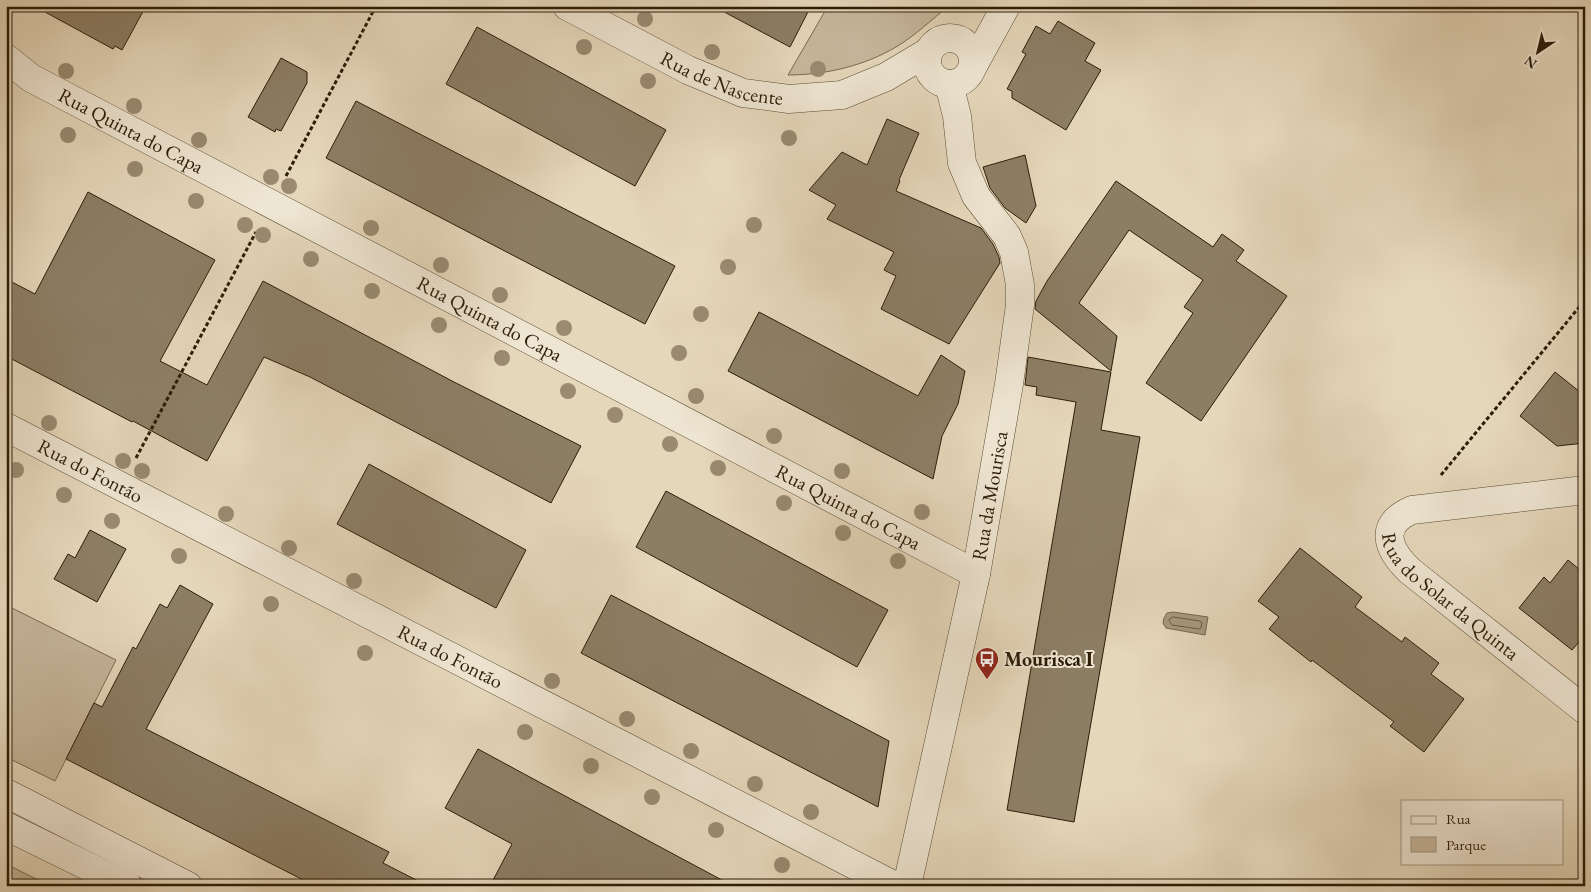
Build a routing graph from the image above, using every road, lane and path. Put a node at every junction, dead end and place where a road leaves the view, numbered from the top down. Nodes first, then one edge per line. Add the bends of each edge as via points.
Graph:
1 (376, 6) edge
2 (567, 6) edge
3 (995, 6) edge
4 (1006, 6) edge
5 (6, 58) edge
6 (949, 72) junction
7 (286, 176) dead end
8 (255, 235) dead end
9 (1585, 300) edge
10 (6, 427) edge
11 (136, 459) dead end
12 (1585, 490) edge
13 (1412, 510) junction
14 (976, 574) junction
15 (1585, 710) edge
16 (6, 792) edge
17 (6, 826) edge
18 (128, 886) edge
19 (188, 886) edge
20 (895, 886) edge
21 (907, 886) edge

1 - 7 path
2 - 6 street, Rua de Nascente via 688,70 743,93 789,99 842,95 886,77
3 - 6 street, Rua da Mourisca via 953,38 971,52 973,60
4 - 6 street
5 - 14 street, Rua Quinta do Capa via 31,78
6 - 14 street, Rua da Mourisca via 962,163 976,196 1007,236 1014,252 1020,286 1009,384
8 - 11 path
9 - 13 path
10 - 20 street, Rua do Fontão
12 - 13 street, Rua do Solar da Quinta
13 - 15 street, Rua do Solar da Quinta via 1394,521 1391,530 1390,540 1398,559
14 - 21 street, Rua da Mourisca
16 - 19 street
17 - 18 street

